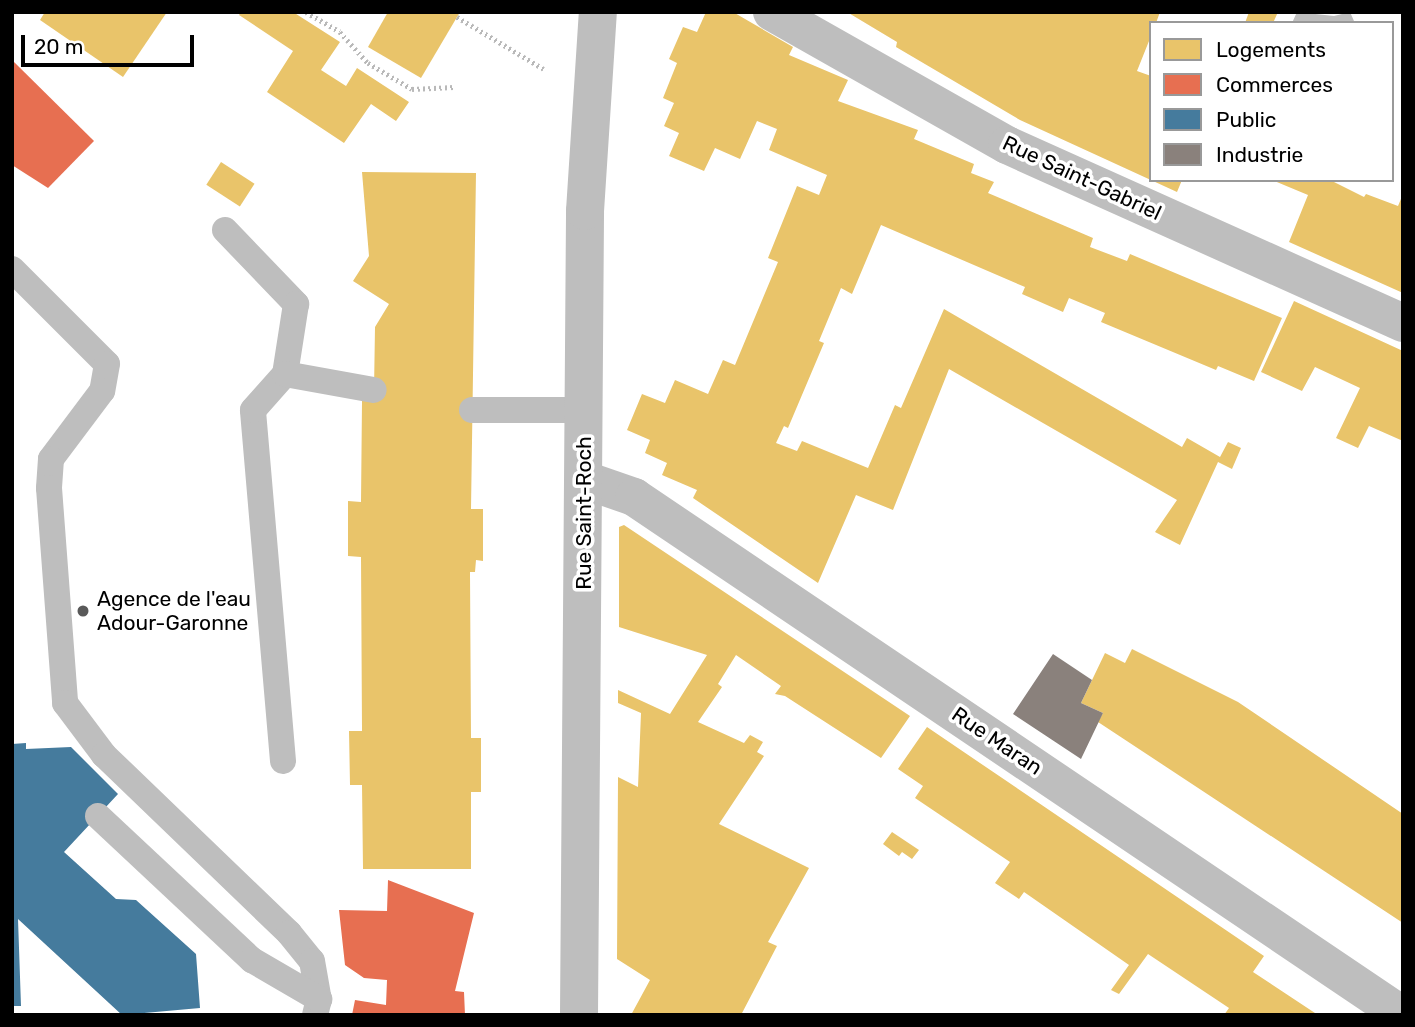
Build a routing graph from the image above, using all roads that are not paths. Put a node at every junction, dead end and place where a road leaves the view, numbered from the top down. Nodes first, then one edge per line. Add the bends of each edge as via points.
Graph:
1 (598, 12) edge
2 (772, 12) edge
3 (225, 230) dead end
4 (12, 269) edge
5 (1403, 323) edge
6 (285, 374) junction
7 (374, 390) dead end
8 (472, 410) dead end
9 (585, 410) junction
10 (585, 480) junction
11 (283, 761) dead end
12 (98, 816) dead end
13 (317, 1007) edge
14 (579, 1015) edge
15 (1402, 1015) edge

1 - 9 street, Rue Saint-Roch via 585,211
2 - 5 street, Rue Saint-Gabriel via 1007,145
3 - 6 lane via 296,304
4 - 13 lane via 107,364 102,391 51,459 49,488 65,702 104,755 289,933 312,961
6 - 7 lane
6 - 11 lane via 253,410
8 - 9 lane
9 - 10 street, Rue Saint-Roch
10 - 14 street, Rue Saint-Roch
10 - 15 street, Rue Maran via 634,497
12 - 13 lane via 252,960

